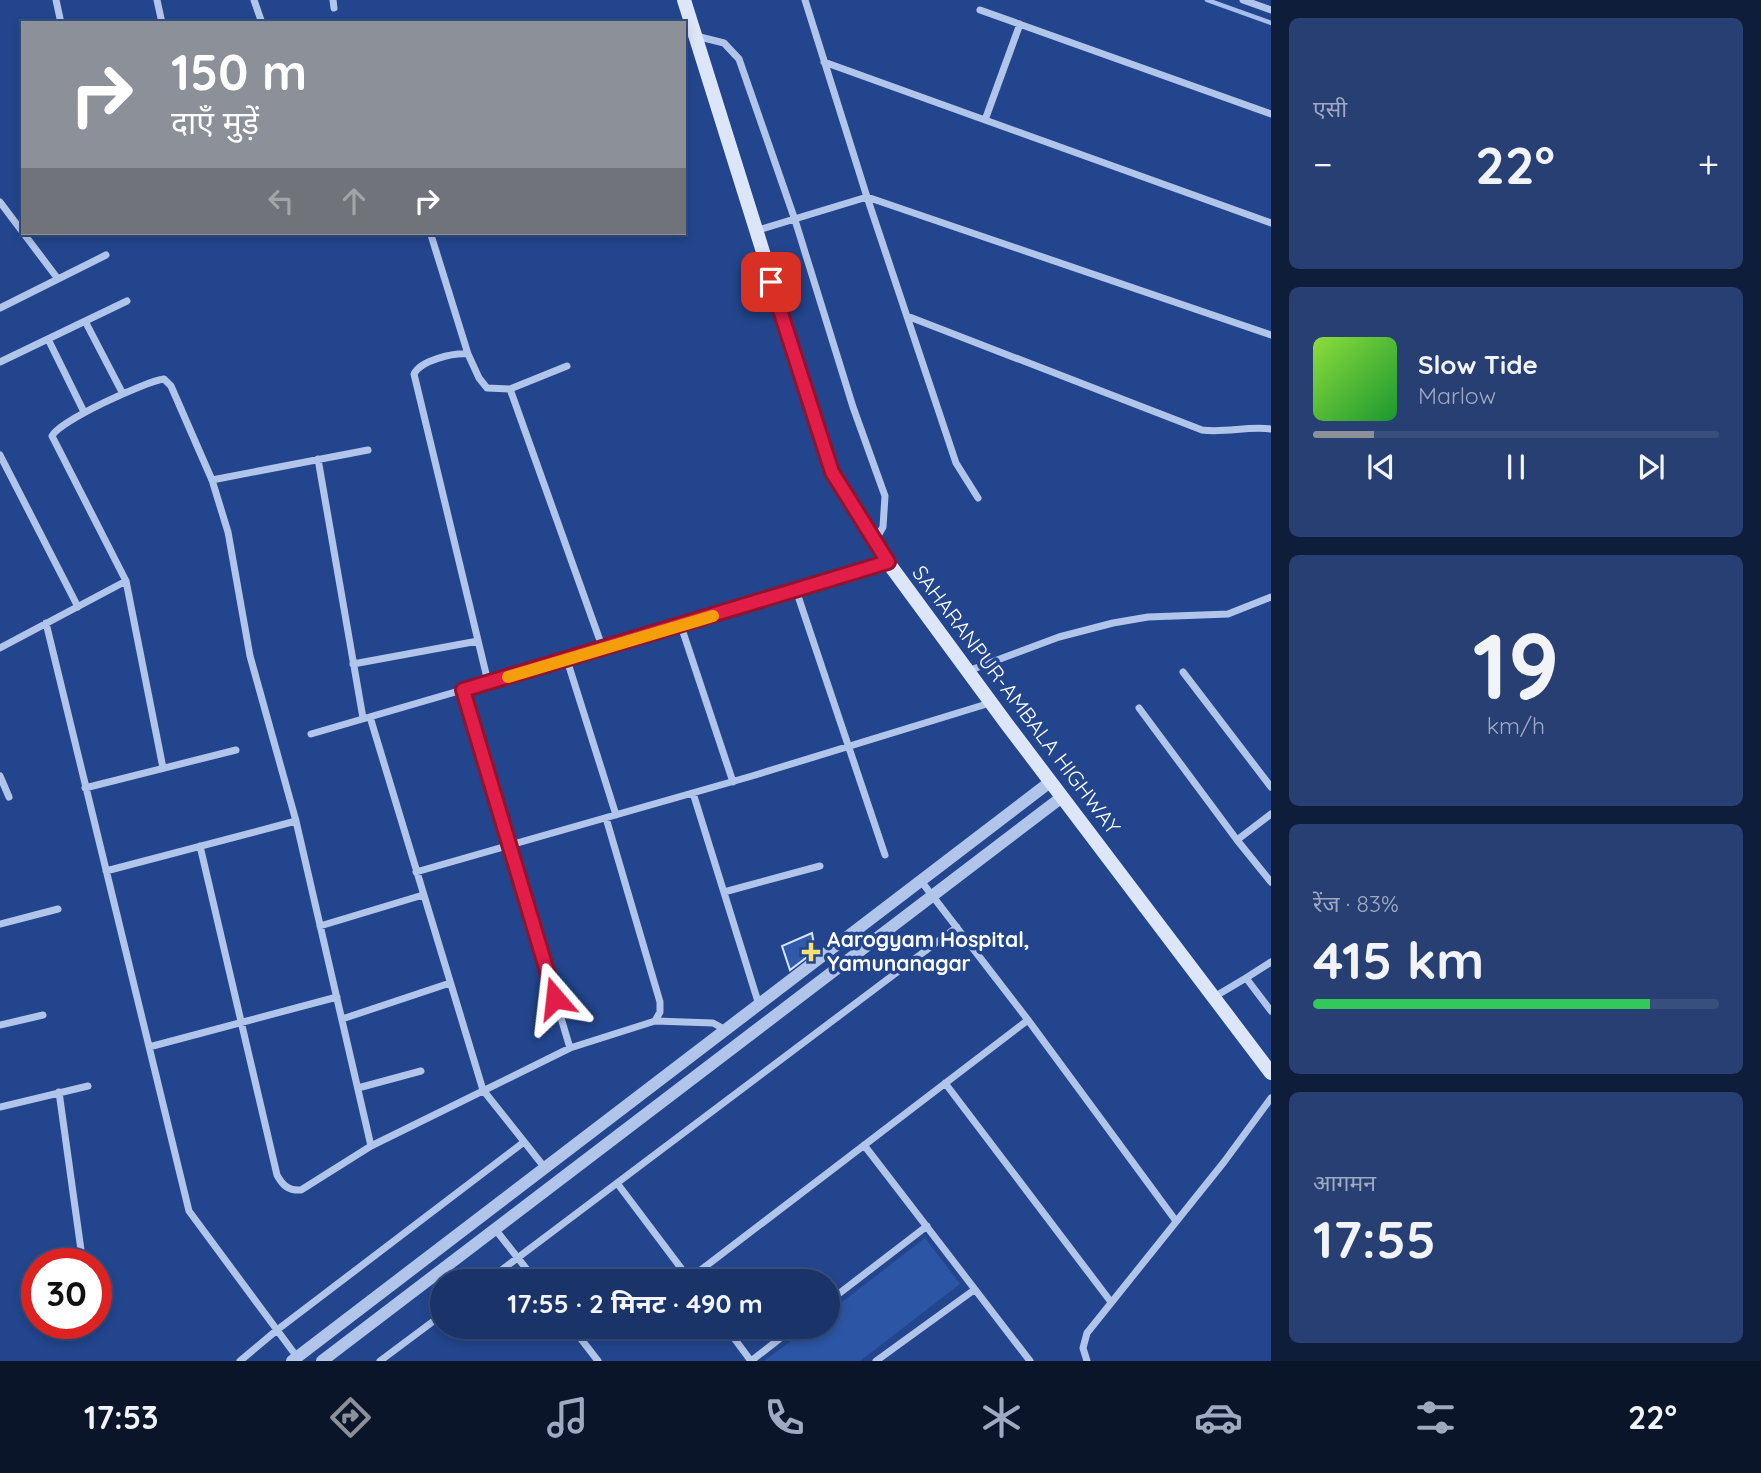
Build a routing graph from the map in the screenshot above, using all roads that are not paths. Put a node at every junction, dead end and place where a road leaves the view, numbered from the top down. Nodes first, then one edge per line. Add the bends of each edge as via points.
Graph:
1 (56, 0) edge
2 (157, 0) edge
3 (254, 0) edge
4 (684, 0) edge
5 (805, 0) edge
6 (1243, 0) edge
7 (980, 10) dead end
8 (1271, 10) edge
9 (61, 21) edge
10 (162, 21) edge
11 (261, 21) edge
12 (1020, 24) junction
13 (696, 36) junction
14 (824, 62) junction
15 (1271, 114) edge
16 (985, 120) junction
17 (867, 197) junction
18 (0, 202) edge
19 (795, 220) junction
20 (1271, 223) edge
21 (21, 230) edge
22 (755, 231) junction
23 (25, 235) edge
24 (431, 235) dead end
25 (106, 255) dead end
26 (58, 279) junction
27 (127, 301) dead end
28 (0, 308) edge
29 (907, 317) junction
30 (85, 321) junction
31 (1271, 334) edge
32 (48, 339) junction
33 (468, 354) junction
34 (0, 362) edge
35 (567, 366) dead end
36 (510, 389) junction
37 (123, 394) junction
38 (84, 412) junction
39 (1271, 429) edge
40 (368, 450) dead end
41 (0, 455) edge
42 (318, 458) junction
43 (212, 480) junction
44 (978, 498) dead end
45 (874, 543) junction
46 (888, 562) junction
47 (126, 582) junction
48 (796, 590) junction
49 (1271, 597) edge
50 (78, 607) junction
51 (46, 623) junction
52 (681, 626) junction
53 (478, 641) junction
54 (0, 647) edge
55 (603, 649) junction
56 (567, 660) junction
57 (353, 664) junction
58 (968, 671) junction
59 (1184, 672) dead end
60 (488, 682) junction
61 (463, 690) junction
62 (991, 703) junction
63 (1139, 708) dead end
64 (367, 718) junction
65 (311, 734) dead end
66 (848, 747) junction
67 (236, 750) dead end
68 (163, 768) junction
69 (0, 776) edge
70 (733, 782) junction
71 (1050, 782) junction
72 (1271, 787) edge
73 (85, 788) junction
74 (693, 793) junction
75 (9, 797) dead end
76 (1062, 797) junction
77 (1271, 814) edge
78 (616, 815) junction
79 (606, 818) junction
80 (296, 821) junction
81 (1237, 840) junction
82 (200, 846) junction
83 (509, 846) junction
84 (885, 855) dead end
85 (820, 866) dead end
86 (106, 871) junction
87 (416, 872) junction
88 (921, 881) junction
89 (1271, 882) edge
90 (724, 892) junction
91 (424, 895) junction
92 (932, 895) junction
93 (58, 909) dead end
94 (0, 924) edge
95 (320, 926) junction
96 (957, 927) junction
97 (1271, 962) edge
98 (1246, 978) junction
99 (450, 983) junction
100 (337, 997) junction
101 (1214, 998) junction
102 (759, 1004) junction
103 (1271, 1011) edge
104 (43, 1015) dead end
105 (342, 1019) junction
106 (1028, 1020) junction
107 (655, 1021) junction
108 (241, 1022) junction
109 (0, 1025) edge
110 (726, 1030) junction
111 (149, 1047) junction
112 (570, 1048) junction
113 (421, 1071) dead end
114 (1271, 1073) edge
115 (945, 1083) junction
116 (88, 1086) dead end
117 (358, 1088) junction
118 (483, 1090) junction
119 (59, 1093) junction
120 (1271, 1098) edge
121 (0, 1107) edge
122 (524, 1142) junction
123 (864, 1145) junction
124 (372, 1146) junction
125 (545, 1168) junction
126 (617, 1183) junction
127 (1177, 1221) junction
128 (927, 1226) junction
129 (495, 1229) junction
130 (81, 1248) edge
131 (517, 1258) junction
132 (503, 1269) edge
133 (526, 1269) edge
134 (681, 1269) edge
135 (703, 1269) edge
136 (974, 1290) junction
137 (840, 1293) edge
138 (1111, 1302) junction
139 (430, 1324) edge
140 (277, 1330) junction
141 (581, 1339) edge
142 (735, 1339) edge
143 (779, 1339) edge
144 (596, 1358) edge
145 (294, 1359) edge
146 (240, 1361) edge
147 (322, 1361) edge
148 (380, 1361) edge
149 (584, 1361) edge
150 (876, 1361) edge
151 (1030, 1361) edge
152 (1087, 1361) edge

1 - 9 street
2 - 10 street
3 - 11 street
4 - 13 main road, SAHARANPUR-AMBALA HIGHWAY
5 - 14 street
6 - 8 street
7 - 12 street
12 - 15 street
12 - 16 street
13 - 19 street via 724,43 739,59
13 - 22 main road, SAHARANPUR-AMBALA HIGHWAY
14 - 16 street
14 - 17 street
16 - 20 street
17 - 19 street
17 - 29 street
17 - 31 street
18 - 21 street
19 - 22 street
19 - 45 street via 885,496 883,527
22 - 45 main road, SAHARANPUR-AMBALA HIGHWAY via 832,472
23 - 26 street
24 - 33 street
25 - 26 street
26 - 28 street
27 - 30 street
29 - 39 street via 1202,430
29 - 44 street via 956,463
30 - 32 street
30 - 37 street
32 - 34 street
32 - 38 street
33 - 36 street via 487,388
33 - 53 street via 431,362 414,374
35 - 36 street
36 - 55 street
37 - 38 street
37 - 43 street via 167,380
38 - 47 street via 52,436
40 - 42 street
41 - 50 street
42 - 43 street
42 - 57 street
43 - 80 street via 228,532 250,656
45 - 46 main road, SAHARANPUR-AMBALA HIGHWAY
46 - 48 street
46 - 58 main road, SAHARANPUR-AMBALA HIGHWAY
47 - 50 street
47 - 68 street
48 - 52 street
48 - 66 street
49 - 58 street via 1228,614 1148,617 1059,637
50 - 51 street
51 - 54 street
51 - 73 street
52 - 55 street
52 - 70 street
53 - 57 street
53 - 60 street
55 - 56 street
56 - 60 street
56 - 78 street
57 - 64 street
58 - 62 main road, SAHARANPUR-AMBALA HIGHWAY
59 - 72 street
60 - 61 street
61 - 64 street
61 - 83 street
62 - 66 street
62 - 71 main road, SAHARANPUR-AMBALA HIGHWAY
63 - 81 street
64 - 65 street
64 - 87 street
66 - 70 street
66 - 84 street
67 - 68 street
68 - 73 street
69 - 75 street
70 - 74 street
71 - 76 main road, SAHARANPUR-AMBALA HIGHWAY
71 - 88 street
73 - 86 street
74 - 78 street
74 - 90 street
76 - 92 street
76 - 101 main road, SAHARANPUR-AMBALA HIGHWAY
77 - 81 street
78 - 79 street
79 - 83 street
79 - 107 street via 660,1002
80 - 82 street
80 - 95 street
81 - 89 street
82 - 86 street
82 - 108 street
83 - 87 street
83 - 112 street
85 - 90 street
86 - 111 street
87 - 91 street
88 - 92 street
88 - 102 street
90 - 102 street
91 - 95 street
91 - 99 street
92 - 96 street
92 - 129 street
93 - 94 street
95 - 100 street
96 - 106 street
96 - 126 street
97 - 98 street
98 - 101 street
98 - 103 street
99 - 105 street
99 - 118 street
100 - 105 street
100 - 108 street
101 - 114 main road, SAHARANPUR-AMBALA HIGHWAY
102 - 110 street
104 - 109 street
105 - 117 street
106 - 115 street
106 - 127 street
107 - 110 street via 713,1023
107 - 112 street
108 - 111 street
108 - 124 street via 277,1175 287,1189 301,1190
110 - 125 street
111 - 140 street via 189,1212
112 - 118 street
113 - 117 street
115 - 123 street
115 - 138 street
116 - 119 street
117 - 124 street
118 - 122 street
118 - 124 street
119 - 121 street
119 - 130 street
120 - 127 street
122 - 125 street
122 - 140 street
123 - 128 street
123 - 135 street
125 - 145 street
126 - 131 street
126 - 134 street
127 - 138 street
128 - 136 street
128 - 137 street
129 - 131 street
129 - 147 street
131 - 132 street
131 - 133 street
136 - 150 street
136 - 151 street
138 - 152 street via 1083,1341
139 - 148 street
140 - 145 street
140 - 146 street
141 - 144 street
142 - 143 street via 751,1361
144 - 149 street

